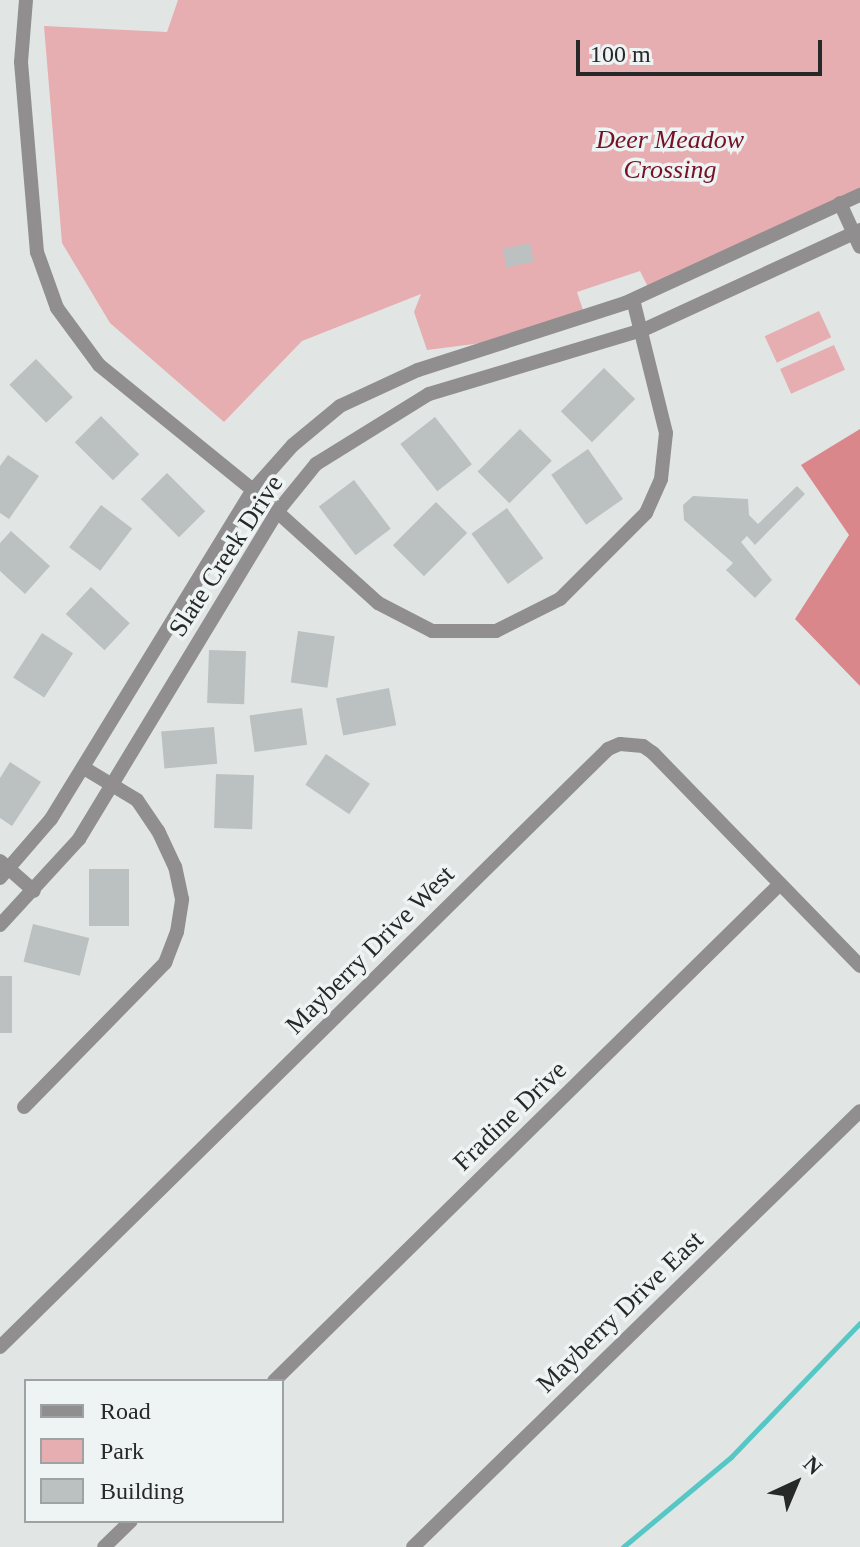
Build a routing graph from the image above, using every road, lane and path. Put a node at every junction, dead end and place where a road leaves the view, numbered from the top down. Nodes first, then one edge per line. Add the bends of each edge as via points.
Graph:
1 (26, 0) edge
2 (860, 195) edge
3 (840, 203) junction
4 (856, 231) edge
5 (860, 247) edge
6 (633, 300) junction
7 (643, 330) junction
8 (253, 490) junction
9 (277, 512) junction
10 (84, 768) junction
11 (114, 782) junction
12 (3, 869) edge
13 (780, 884) junction
14 (34, 891) junction
15 (0, 925) edge
16 (860, 966) edge
17 (24, 1107) dead end
18 (860, 1111) edge
19 (0, 1347) edge
20 (276, 1379) edge
21 (129, 1523) edge
22 (104, 1547) edge
23 (413, 1547) edge

1 - 8 street via 21,62 37,252 57,308 99,365
2 - 3 street, Slate Creek Drive
3 - 4 street
3 - 6 street, Slate Creek Drive
4 - 5 street
4 - 7 street, Slate Creek Drive
6 - 7 street
6 - 8 street, Slate Creek Drive via 418,370 340,406 293,445
7 - 9 street, Slate Creek Drive via 429,394 316,464
7 - 9 street via 666,433 661,479 646,513 560,599 496,631 432,631 378,603
8 - 9 street
8 - 10 street, Slate Creek Drive
9 - 11 street, Slate Creek Drive
10 - 11 street
10 - 12 street, Slate Creek Drive via 51,819
11 - 14 street, Slate Creek Drive via 79,839
11 - 17 street via 137,800 175,867 182,899 177,932 165,963
12 - 14 street
13 - 16 street
13 - 19 street, Mayberry Drive West via 653,753 630,743 608,749
13 - 20 street, Fradine Drive
14 - 15 street, Slate Creek Drive
18 - 23 street, Mayberry Drive East
21 - 22 street

